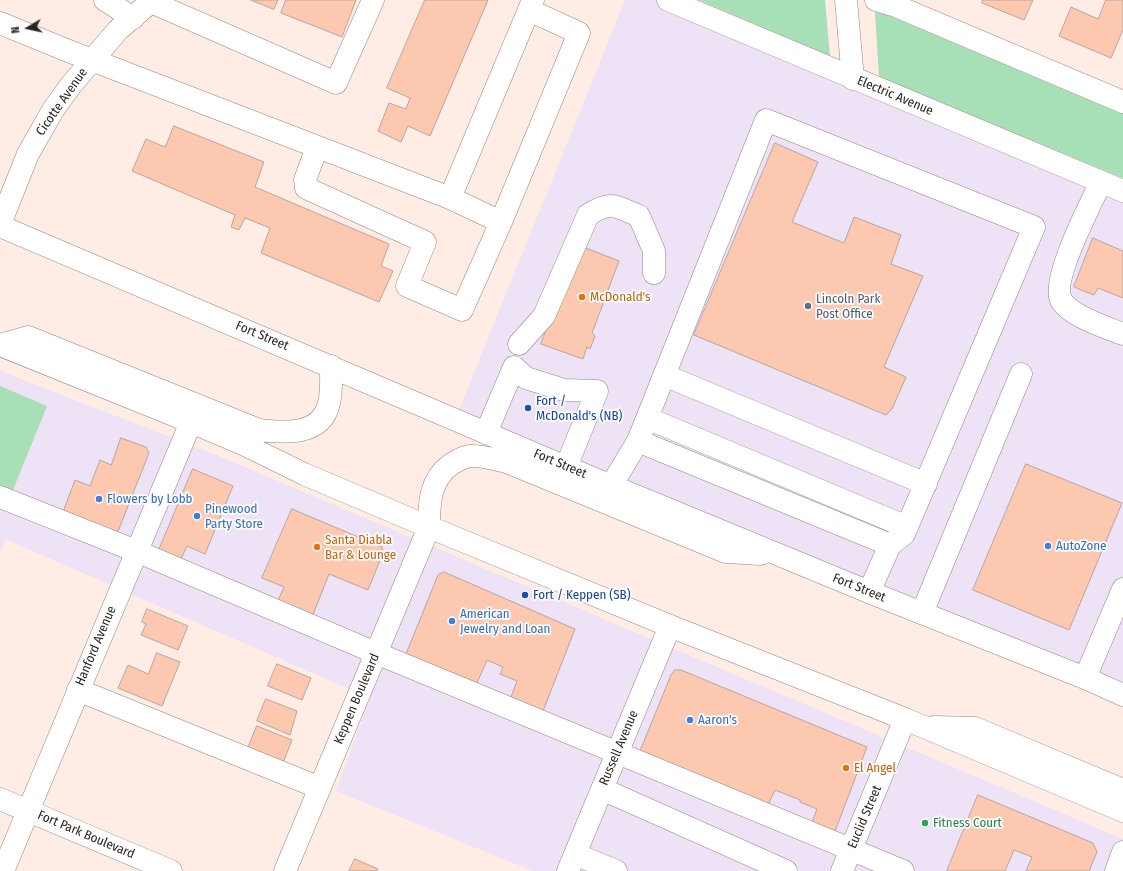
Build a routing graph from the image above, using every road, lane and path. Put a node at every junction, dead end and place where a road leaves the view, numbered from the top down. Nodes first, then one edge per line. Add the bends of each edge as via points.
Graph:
1 (105, 0) edge
2 (373, 0) edge
3 (668, 0) edge
4 (846, 0) edge
5 (876, 0) edge
6 (152, 1) edge
7 (531, 5) edge
8 (133, 18) junction
9 (0, 23) edge
10 (93, 59) junction
11 (853, 79) junction
12 (1123, 102) edge
13 (317, 147) junction
14 (1102, 182) junction
15 (1123, 191) edge
16 (450, 198) junction
17 (502, 222) junction
18 (0, 225) edge
19 (654, 273) dead end
20 (1123, 334) edge
21 (519, 344) dead end
22 (0, 345) edge
23 (331, 366) junction
24 (1022, 374) dead end
25 (664, 375) junction
26 (647, 418) junction
27 (191, 422) junction
28 (486, 433) junction
29 (638, 441) junction
30 (566, 467) junction
31 (926, 484) junction
32 (611, 486) junction
33 (0, 497) edge
34 (429, 527) junction
35 (907, 527) junction
36 (890, 545) junction
37 (136, 551) junction
38 (778, 555) junction
39 (1123, 589) edge
40 (869, 592) junction
41 (922, 613) junction
42 (670, 626) junction
43 (376, 653) junction
44 (1085, 678) junction
45 (78, 690) junction
46 (1123, 695) edge
47 (913, 723) junction
48 (616, 753) junction
49 (320, 788) junction
50 (602, 789) junction
51 (1123, 790) edge
52 (0, 799) edge
53 (28, 811) junction
54 (1123, 811) edge
55 (852, 848) junction
56 (1123, 852) edge
57 (571, 862) edge
58 (3, 871) edge
59 (171, 871) edge
60 (284, 871) edge
61 (616, 871) edge
62 (786, 871) edge
63 (842, 871) edge
64 (903, 871) edge
65 (1116, 871) edge

1 - 8 main road
2 - 6 main road via 336,83
3 - 11 main road, Electric Avenue
4 - 11 main road
5 - 12 main road
6 - 8 main road, Cicotte Avenue
7 - 16 main road
7 - 17 main road via 579,33
8 - 10 main road, Cicotte Avenue via 118,30
9 - 10 main road
10 - 13 main road
10 - 18 main road, Cicotte Avenue via 71,85 41,130 28,154
11 - 14 main road, Electric Avenue
13 - 16 main road
13 - 17 main road via 305,180 306,188 425,242 407,286 462,310
14 - 15 main road, Electric Avenue
14 - 20 main road via 1062,271 1059,289 1061,300 1070,309 1096,324
16 - 17 main road
18 - 23 main road, Fort Street
19 - 21 main road via 654,251 639,216 612,205 601,206 588,215 544,316
22 - 23 main road via 28,336 259,430 286,433 309,428 322,418 329,404
22 - 27 main road
23 - 28 main road, Fort Street
24 - 41 main road
25 - 26 main road
25 - 31 main road
25 - 31 main road via 766,120 1034,226
26 - 29 main road
26 - 35 main road
27 - 34 main road
27 - 37 main road, Hanford Avenue
28 - 30 main road, Fort Street
28 - 30 main road via 514,367 526,378 564,390 596,391
29 - 32 main road
29 - 36 main road
30 - 32 main road, Fort Street
31 - 35 main road
32 - 38 main road, Fort Street
33 - 37 main road
34 - 38 main road via 433,486 444,470 459,459 479,456 507,462 726,552
34 - 42 main road
34 - 43 main road, Keppen Boulevard
35 - 36 main road via 904,534
36 - 40 main road
37 - 43 main road
37 - 45 main road, Hanford Avenue
38 - 40 main road, Fort Street
39 - 44 main road
40 - 41 main road, Fort Street
41 - 44 main road, Fort Street
42 - 47 main road
42 - 48 main road, Russell Avenue
43 - 48 main road
43 - 49 main road, Keppen Boulevard
44 - 46 main road, Fort Street
45 - 49 main road
45 - 53 main road, Hanford Avenue
47 - 51 main road via 975,728
47 - 54 main road
47 - 55 main road, Euclid Street
48 - 50 main road, Russell Avenue
48 - 55 main road
49 - 60 main road, Keppen Boulevard
50 - 57 main road, Russell Avenue
50 - 62 main road
52 - 53 main road, Fort Park Boulevard
53 - 58 main road, Hanford Avenue
53 - 59 main road, Fort Park Boulevard
55 - 63 main road, Euclid Street
55 - 64 main road
56 - 65 main road
57 - 61 main road

